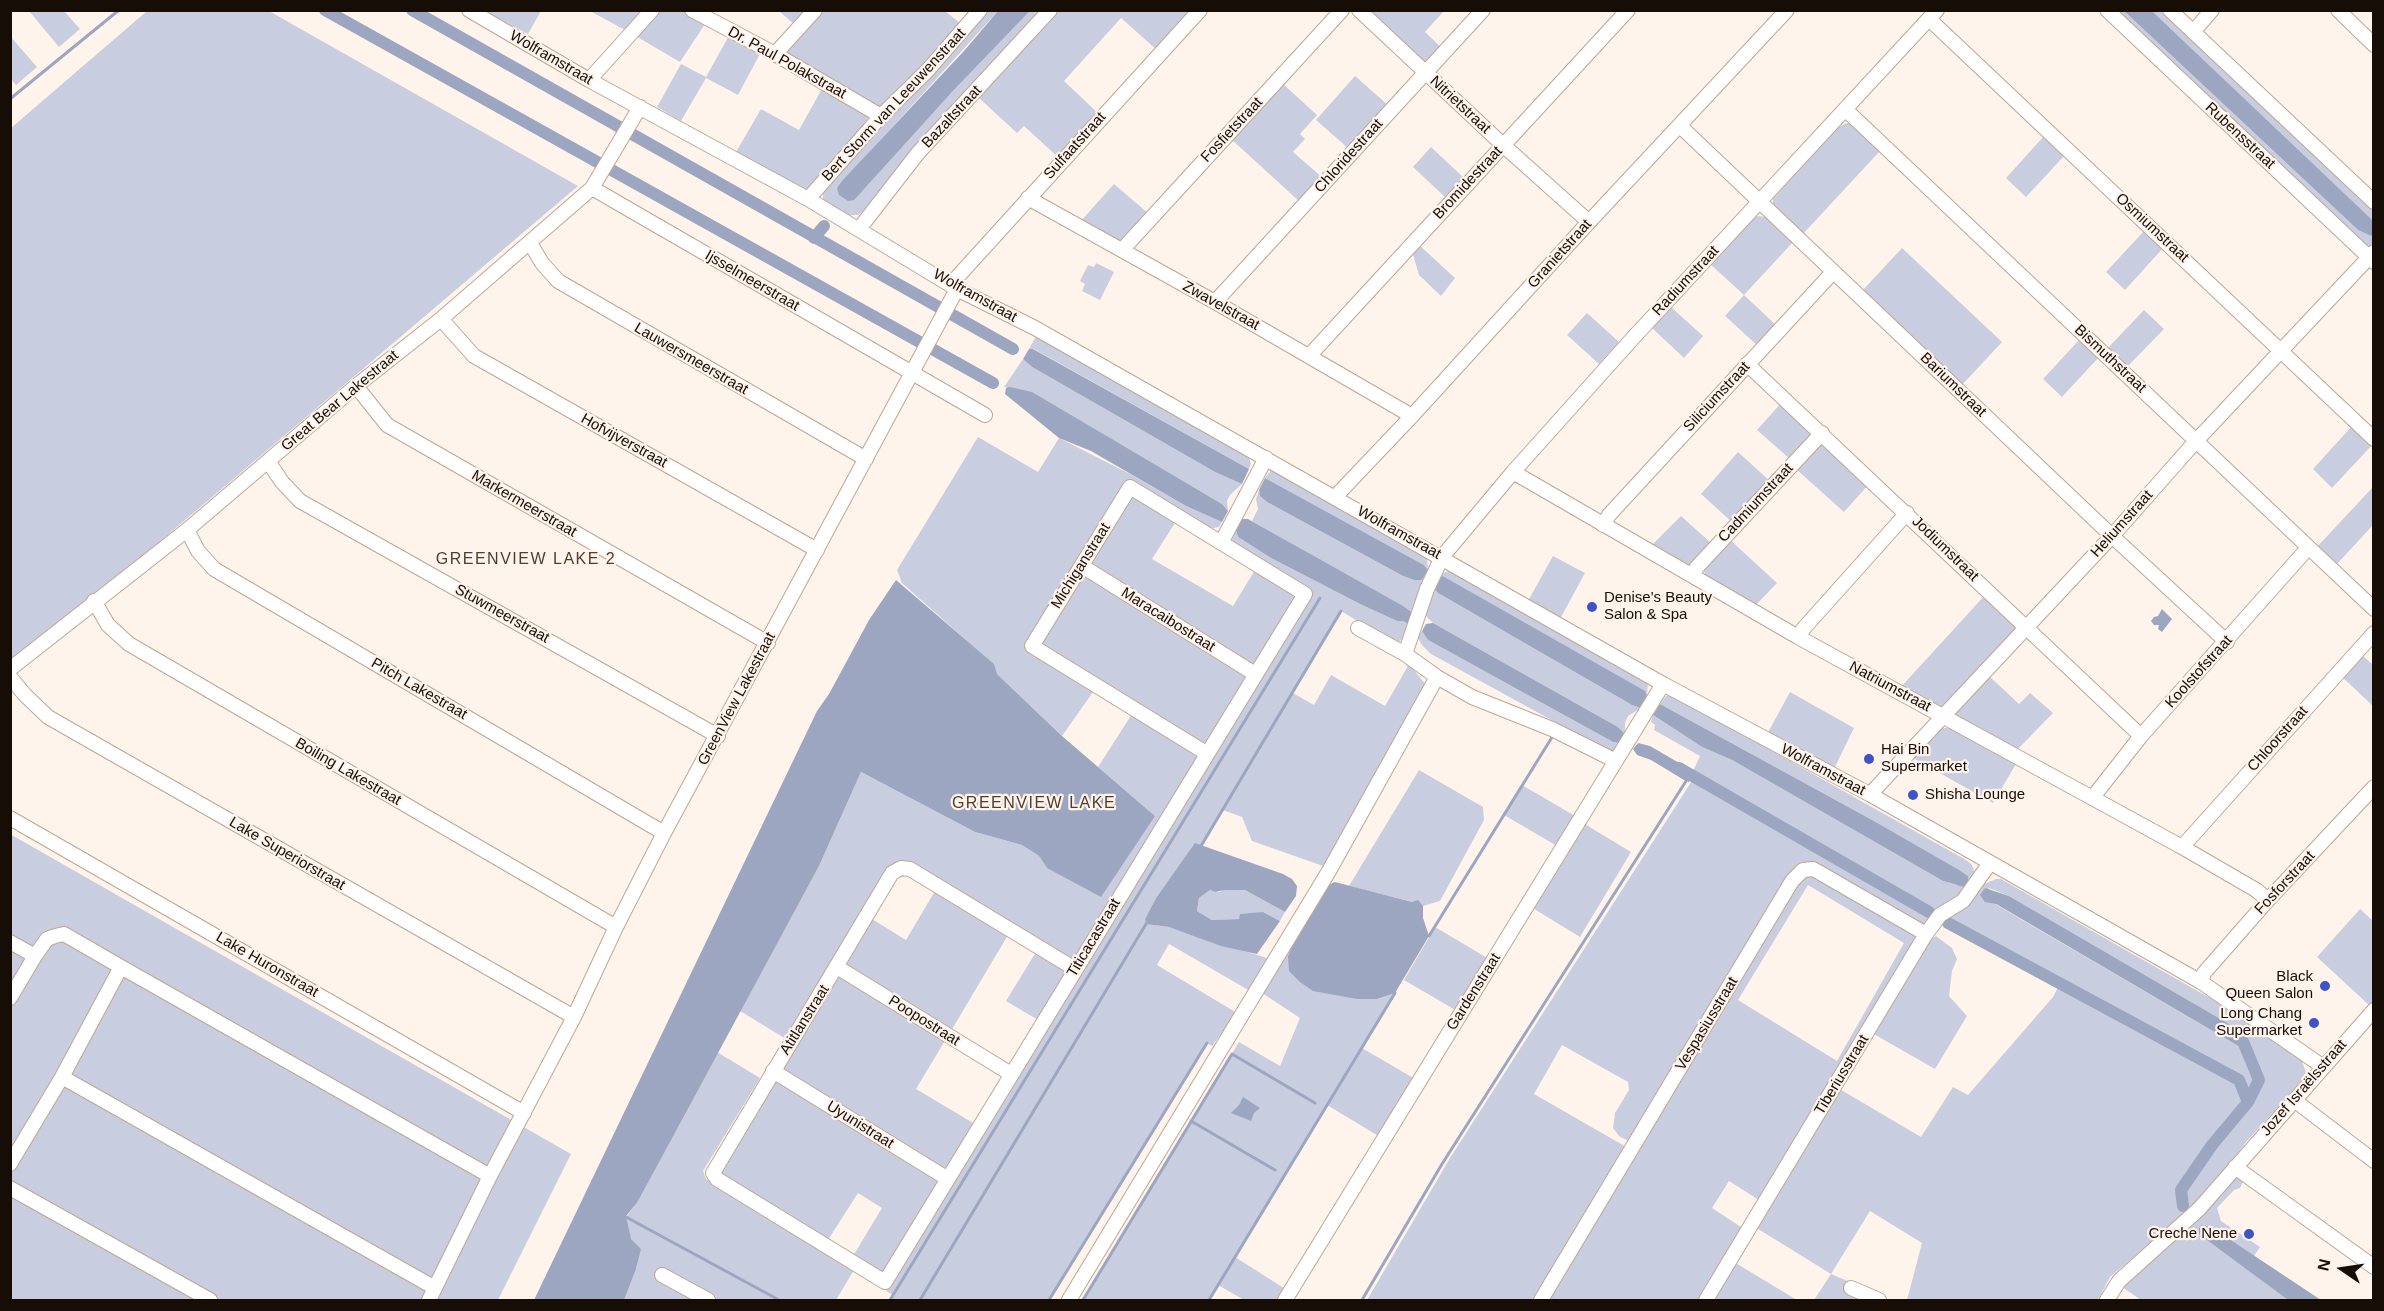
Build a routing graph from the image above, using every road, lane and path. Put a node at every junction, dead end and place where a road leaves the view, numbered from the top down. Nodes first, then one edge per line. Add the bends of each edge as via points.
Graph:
1 (469, 10) edge
2 (652, 10) edge
3 (692, 10) edge
4 (815, 10) edge
5 (980, 10) edge
6 (1050, 10) edge
7 (1200, 10) edge
8 (1342, 10) edge
9 (1359, 10) edge
10 (1483, 10) edge
11 (1628, 10) edge
12 (1786, 10) edge
13 (2107, 10) edge
14 (2170, 10) edge
15 (2212, 10) edge
16 (2338, 10) edge
17 (1933, 15) edge
18 (2193, 32) junction
19 (2373, 45) edge
20 (775, 54) junction
21 (1425, 72) junction
22 (589, 80) junction
23 (1846, 110) junction
24 (638, 111) junction
25 (881, 116) junction
26 (1680, 126) junction
27 (1503, 145) junction
28 (592, 188) junction
29 (1028, 198) junction
30 (808, 199) junction
31 (1761, 202) junction
32 (2373, 202) edge
33 (1589, 222) junction
34 (859, 229) junction
35 (530, 243) junction
36 (1122, 250) junction
37 (2372, 257) edge
38 (1833, 272) junction
39 (954, 289) junction
40 (1215, 302) junction
41 (441, 319) junction
42 (2282, 351) junction
43 (1309, 356) junction
44 (1748, 364) junction
45 (916, 368) junction
46 (356, 386) junction
47 (985, 415) dead end
48 (1412, 416) junction
49 (1822, 433) junction
50 (2373, 439) edge
51 (2196, 441) junction
52 (866, 459) junction
53 (268, 461) junction
54 (1262, 465) junction
55 (1513, 472) junction
56 (1335, 497) junction
57 (1907, 513) junction
58 (1603, 525) junction
59 (187, 530) junction
60 (2112, 536) junction
61 (1224, 538) junction
62 (2308, 548) junction
63 (817, 550) junction
64 (1439, 563) junction
65 (1082, 566) junction
66 (1692, 575) junction
67 (1305, 594) joint
68 (94, 601) junction
69 (2373, 609) edge
70 (2026, 627) junction
71 (1358, 628) dead end
72 (2373, 633) edge
73 (1798, 637) junction
74 (2227, 642) junction
75 (768, 643) junction
76 (1405, 654) junction
77 (10, 669) edge
78 (1255, 674) junction
79 (10, 677) edge
80 (1437, 677) junction
81 (1660, 690) junction
82 (1943, 716) junction
83 (718, 736) junction
84 (2141, 736) junction
85 (1206, 753) junction
86 (1619, 757) junction
87 (2371, 794) edge
88 (1871, 795) junction
89 (2093, 797) junction
90 (10, 818) edge
91 (664, 833) junction
92 (2182, 847) junction
93 (1990, 862) junction
94 (2268, 900) junction
95 (616, 927) junction
96 (1926, 934) junction
97 (10, 942) edge
98 (35, 956) junction
99 (121, 967) junction
100 (837, 968) junction
101 (1075, 969) junction
102 (2201, 982) junction
103 (10, 998) edge
104 (2373, 1010) edge
105 (574, 1017) junction
106 (2322, 1066) junction
107 (773, 1071) junction
108 (1011, 1074) junction
109 (62, 1077) junction
110 (2294, 1100) junction
111 (524, 1113) junction
112 (2373, 1161) edge
113 (10, 1164) edge
114 (2235, 1167) junction
115 (490, 1176) junction
116 (948, 1179) junction
117 (10, 1188) edge
118 (2373, 1268) edge
119 (662, 1275) dead end
120 (885, 1282) joint
121 (1851, 1288) dead end
122 (432, 1294) edge
123 (210, 1300) edge
124 (708, 1300) edge
125 (1069, 1300) edge
126 (1285, 1300) edge
127 (1541, 1300) edge
128 (1706, 1300) edge
129 (1879, 1300) edge
130 (2107, 1300) edge

1 - 22 street, Wolframstraat
2 - 22 street
3 - 20 street, Dr. Paul Polakstraat
4 - 20 street
5 - 25 street, Bert Storm van Leeuwenstraat
6 - 34 street, Bazaltstraat via 918,153
7 - 29 street, Sulfaatstraat
8 - 36 street, Fosfietstraat
9 - 21 street, Nitrietstraat
10 - 21 street, Chloridestraat
11 - 27 street, Bromidestraat
12 - 26 street, Granietstraat
13 - 37 street, Rubensstraat
14 - 18 street
15 - 18 street
16 - 19 street
17 - 23 street, Radiumstraat
17 - 42 street, Osmiumstraat
18 - 32 street
20 - 25 street, Dr. Paul Polakstraat
21 - 27 street, Nitrietstraat
21 - 40 street, Chloridestraat
22 - 24 street, Wolframstraat
23 - 31 street, Radiumstraat
23 - 51 street, Bismuthstraat
24 - 28 street, Great Bear Lakestraat
24 - 30 street, Wolframstraat
25 - 30 street, Bert Storm van Leeuwenstraat
26 - 31 street, Bariumstraat
26 - 33 street, Granietstraat
27 - 33 street, Nitrietstraat
27 - 43 street, Bromidestraat
28 - 35 street, Great Bear Lakestraat
28 - 45 street, Ijsselmeerstraat
29 - 36 street, Zwavelstraat
29 - 39 street, Sulfaatstraat
30 - 34 street, Wolframstraat
31 - 38 street, Bariumstraat
31 - 55 street, Radiumstraat
33 - 48 street, Granietstraat
34 - 39 street, Wolframstraat
35 - 41 street, Great Bear Lakestraat
35 - 52 street, Lauwersmeerstraat via 558,281
36 - 40 street, Zwavelstraat
37 - 42 street, Heliumstraat
38 - 44 street, Siliciumstraat
38 - 60 street, Bariumstraat
39 - 45 street, GreenView Lakestraat
39 - 54 street, Wolframstraat via 1035,328
40 - 43 street, Zwavelstraat
41 - 46 street, Great Bear Lakestraat
41 - 63 street, Hofvijverstraat via 474,356
42 - 50 street, Osmiumstraat
42 - 51 street, Heliumstraat
43 - 48 street, Zwavelstraat
44 - 49 street, Jodiumstraat
44 - 58 street, Siliciumstraat
45 - 47 street, Ijsselmeerstraat
45 - 52 street, GreenView Lakestraat
46 - 53 street, Great Bear Lakestraat
46 - 75 street, Markermeerstraat via 387,425
48 - 56 street, Granietstraat
49 - 57 street, Jodiumstraat
49 - 66 street, Cadmiumstraat
51 - 60 street, Heliumstraat
51 - 62 street, Bismuthstraat
52 - 63 street, GreenView Lakestraat
53 - 59 street, Great Bear Lakestraat
53 - 83 street, Stuwmeerstraat via 300,501
54 - 56 street, Wolframstraat
54 - 61 street
55 - 58 street, Natriumstraat
55 - 64 street, Radiumstraat
56 - 64 street, Wolframstraat
57 - 70 street, Jodiumstraat
57 - 73 street
58 - 66 street, Natriumstraat
59 - 68 street, Great Bear Lakestraat
59 - 91 street, Pitch Lakestraat via 214,569
60 - 70 street, Heliumstraat
60 - 74 street, Bariumstraat
61 - 65 street, Michiganstraat via 1130,487
61 - 67 street, Michiganstraat
62 - 69 street, Bismuthstraat
62 - 74 street, Koolstofstraat
63 - 75 street, GreenView Lakestraat
64 - 76 street, Radiumstraat
64 - 81 street, Wolframstraat
65 - 78 street, Maracaibostraat
65 - 85 street, Michiganstraat via 1032,646
66 - 73 street, Natriumstraat
67 - 78 street, Titicacastraat
68 - 77 street, Great Bear Lakestraat
68 - 95 street, Boiling Lakestraat via 108,625 129,644
70 - 82 street, Heliumstraat
70 - 84 street, Jodiumstraat
71 - 76 street
72 - 92 street, Chloorstraat
73 - 82 street, Natriumstraat
74 - 84 street, Koolstofstraat
75 - 83 street, GreenView Lakestraat
76 - 80 street
78 - 85 street, Titicacastraat
79 - 105 street, Lake Superiorstraat via 48,717
80 - 86 street via 1472,697
80 - 125 street via 1329,871
81 - 86 street, Gardenstraat
81 - 88 street, Wolframstraat
82 - 88 street, Heliumstraat
82 - 89 street, Natriumstraat
83 - 91 street, GreenView Lakestraat
84 - 89 street, Koolstofstraat
85 - 101 street, Titicacastraat
86 - 126 street, Gardenstraat
87 - 94 street, Fosforstraat
88 - 93 street, Wolframstraat
89 - 92 street, Natriumstraat
90 - 111 street, Lake Huronstraat
91 - 95 street, GreenView Lakestraat
92 - 94 street, Natriumstraat
93 - 96 street, Tiberiusstraat via 1963,900 1940,915
93 - 102 street, Wolframstraat
94 - 102 street, Fosforstraat via 2204,973
95 - 105 street, GreenView Lakestraat
96 - 127 street, Vespasiusstraat via 1813,869 1803,870 1792,880
96 - 128 street, Tiberiusstraat
97 - 98 street
98 - 99 street via 47,939 64,934
98 - 103 street
99 - 109 street
99 - 115 street
100 - 101 street, Atitlanstraat via 892,873 901,868 910,869
100 - 107 street, Atitlanstraat
100 - 108 street, Poopostraat
101 - 108 street, Titicacastraat
102 - 106 street, Wolframstraat
104 - 106 street, Jozef Israëlsstraat
105 - 111 street, GreenView Lakestraat
106 - 110 street, Jozef Israëlsstraat
107 - 116 street, Uyunistraat
107 - 120 street, Atitlanstraat via 713,1173
108 - 116 street, Titicacastraat
109 - 113 street
109 - 122 street
110 - 112 street
110 - 114 street, Jozef Israëlsstraat
111 - 115 street, GreenView Lakestraat
114 - 118 street
114 - 130 street, Jozef Israëlsstraat via 2199,1209 2119,1281
115 - 122 street, GreenView Lakestraat
116 - 120 street, Titicacastraat
117 - 123 street
119 - 124 street
121 - 129 street

